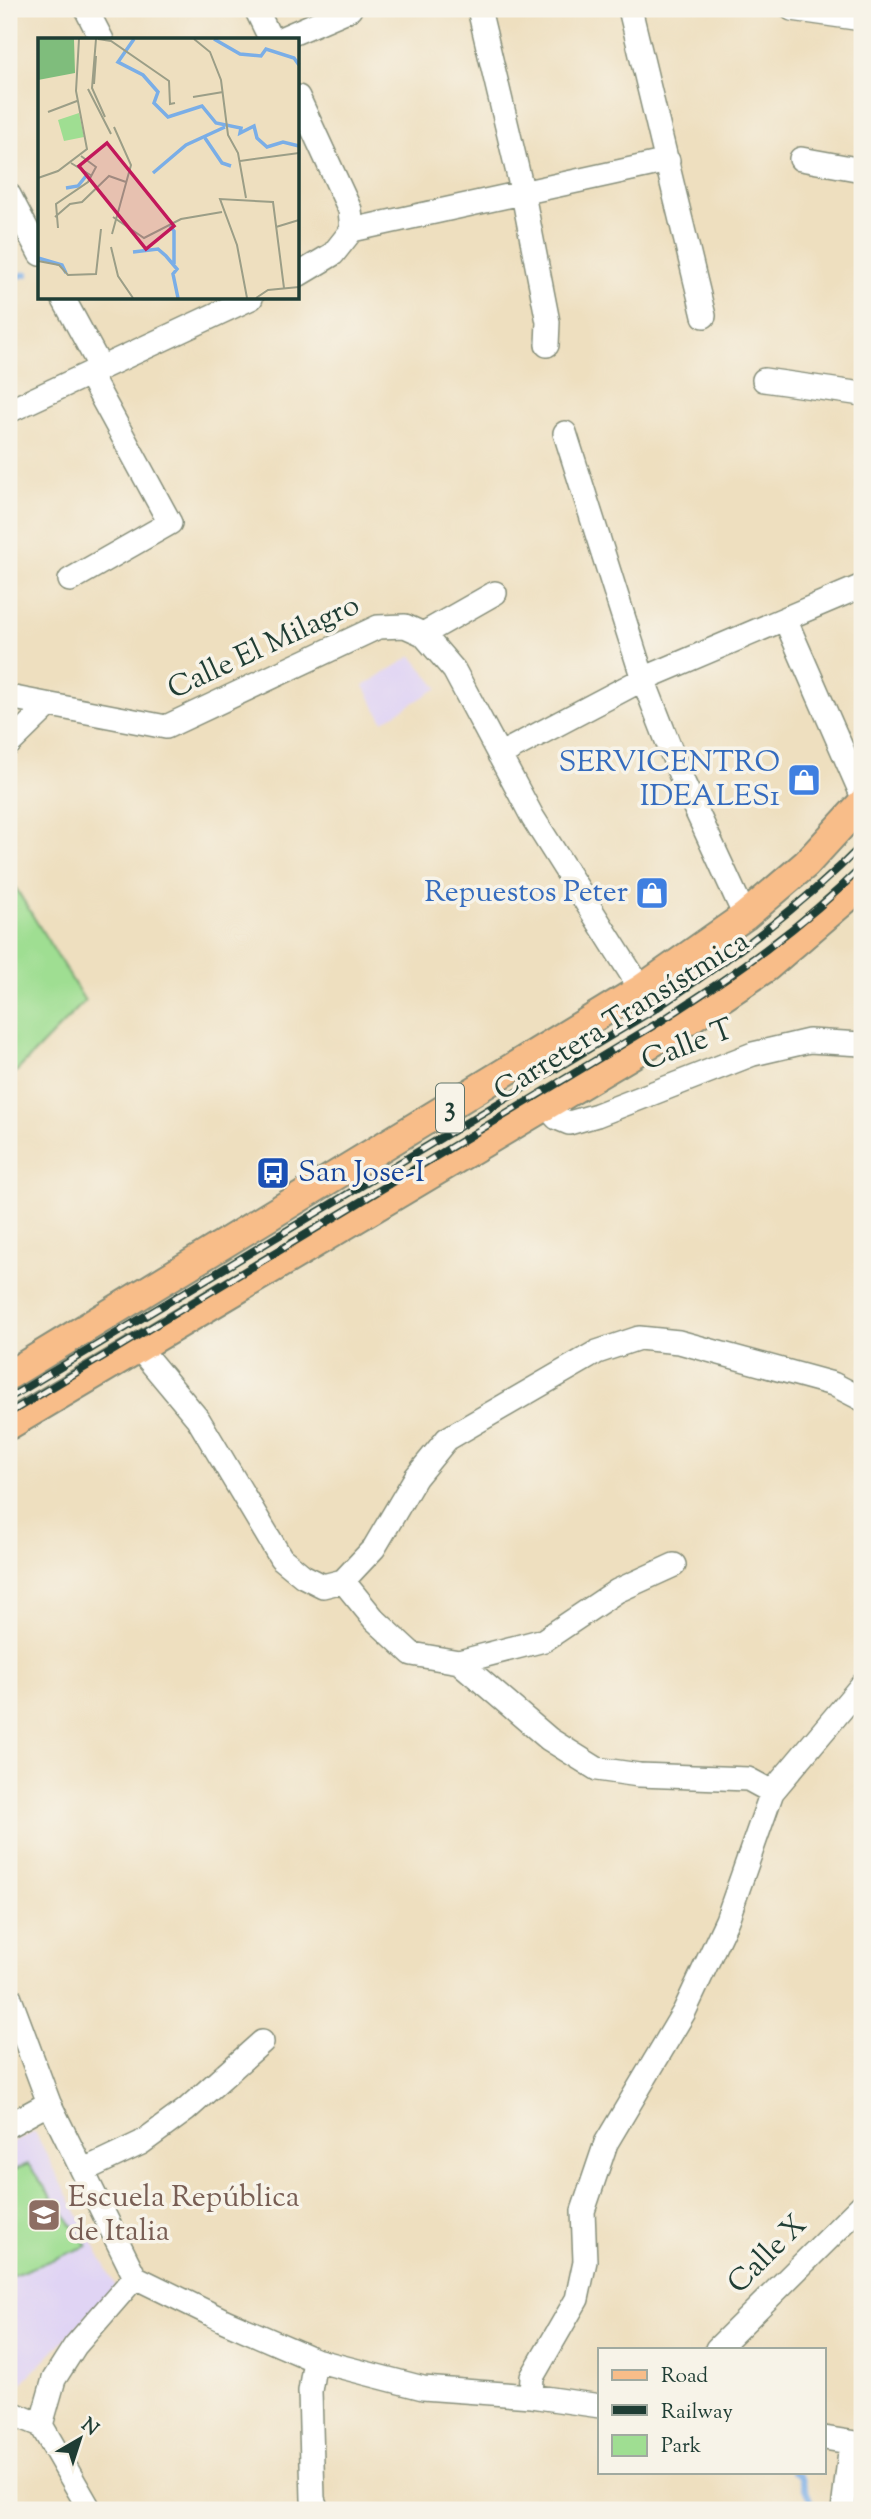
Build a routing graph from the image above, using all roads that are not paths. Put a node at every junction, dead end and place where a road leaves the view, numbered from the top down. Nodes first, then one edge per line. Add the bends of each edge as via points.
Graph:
1 (86, 9) edge
2 (256, 9) edge
3 (350, 9) edge
4 (479, 9) edge
5 (631, 9) edge
6 (792, 9) edge
7 (862, 19) edge
8 (101, 38) edge
9 (270, 38) edge
10 (283, 38) edge
11 (299, 99) edge
12 (800, 159) dead end
13 (668, 161) junction
14 (862, 170) edge
15 (523, 194) junction
16 (9, 195) edge
17 (352, 230) junction
18 (38, 250) edge
19 (299, 274) edge
20 (63, 299) edge
21 (239, 300) edge
22 (704, 316) dead end
23 (547, 345) dead end
24 (95, 371) junction
25 (764, 380) dead end
26 (862, 394) edge
27 (9, 411) edge
28 (565, 433) dead end
29 (70, 580) dead end
30 (862, 586) edge
31 (495, 593) dead end
32 (785, 619) junction
33 (424, 634) junction
34 (643, 679) junction
35 (9, 697) edge
36 (49, 705) junction
37 (9, 744) edge
38 (499, 755) junction
39 (862, 796) edge
40 (862, 803) edge
41 (862, 885) edge
42 (745, 916) junction
43 (641, 989) junction
44 (862, 1044) edge
45 (546, 1106) junction
46 (138, 1347) junction
47 (9, 1374) edge
48 (862, 1399) edge
49 (9, 1425) edge
50 (674, 1565) dead end
51 (343, 1581) junction
52 (459, 1662) junction
53 (862, 1685) edge
54 (772, 1792) junction
55 (9, 1996) edge
56 (262, 2042) dead end
57 (49, 2104) junction
58 (9, 2125) edge
59 (84, 2171) junction
60 (862, 2204) edge
61 (135, 2277) junction
62 (719, 2348) edge
63 (315, 2360) junction
64 (531, 2396) junction
65 (598, 2406) edge
66 (9, 2412) edge
67 (41, 2425) junction
68 (826, 2438) edge
69 (856, 2443) edge
70 (90, 2510) edge
71 (317, 2510) edge
72 (843, 2510) edge

1 - 8 street
2 - 9 street
3 - 10 street
4 - 15 street
5 - 13 street
6 - 7 street
11 - 17 street via 350,210
12 - 14 street
13 - 15 street
13 - 22 street
15 - 17 street
15 - 23 street via 548,322
16 - 18 street
17 - 19 street via 333,254
20 - 24 street
21 - 24 street
24 - 27 street
24 - 29 street via 170,523
25 - 26 street
28 - 34 street
30 - 32 street
31 - 33 street
32 - 34 street
32 - 39 street
33 - 36 street, Calle El Milagro via 405,626 378,627 166,727
33 - 38 street via 454,670
34 - 38 street
34 - 42 street via 684,784
35 - 36 street, Calle El Milagro
36 - 37 street
38 - 43 street via 533,818
40 - 42 main road, Carretera Transístmica / 3 via 806,864
41 - 45 main road, Carretera Transístmica / 3 via 767,967
42 - 43 main road, Carretera Transístmica / 3
43 - 47 main road, Carretera Transístmica / 3
44 - 45 street, Calle T via 808,1041 753,1055 569,1123 556,1118
45 - 46 main road, Carretera Transístmica / 3
46 - 49 main road, Carretera Transístmica / 3
46 - 51 street via 198,1419 281,1558 323,1586
48 - 51 street via 833,1384 679,1342 639,1338 597,1352 447,1439 416,1477 374,1548
50 - 52 street via 617,1591 544,1640
51 - 52 street via 373,1619 412,1654
52 - 54 street via 549,1739 597,1769 748,1779
53 - 54 street
54 - 64 street via 722,1932 684,2012 601,2155 583,2211 585,2261 576,2299 532,2377
55 - 57 street
56 - 59 street via 186,2110 141,2143
57 - 58 street
57 - 59 street
59 - 61 street
60 - 62 street, Calle X
61 - 63 street
61 - 67 street via 75,2346 54,2379
63 - 64 street via 423,2388
63 - 71 street via 310,2391
64 - 65 street
66 - 67 street
67 - 70 street
68 - 69 street
69 - 72 street

